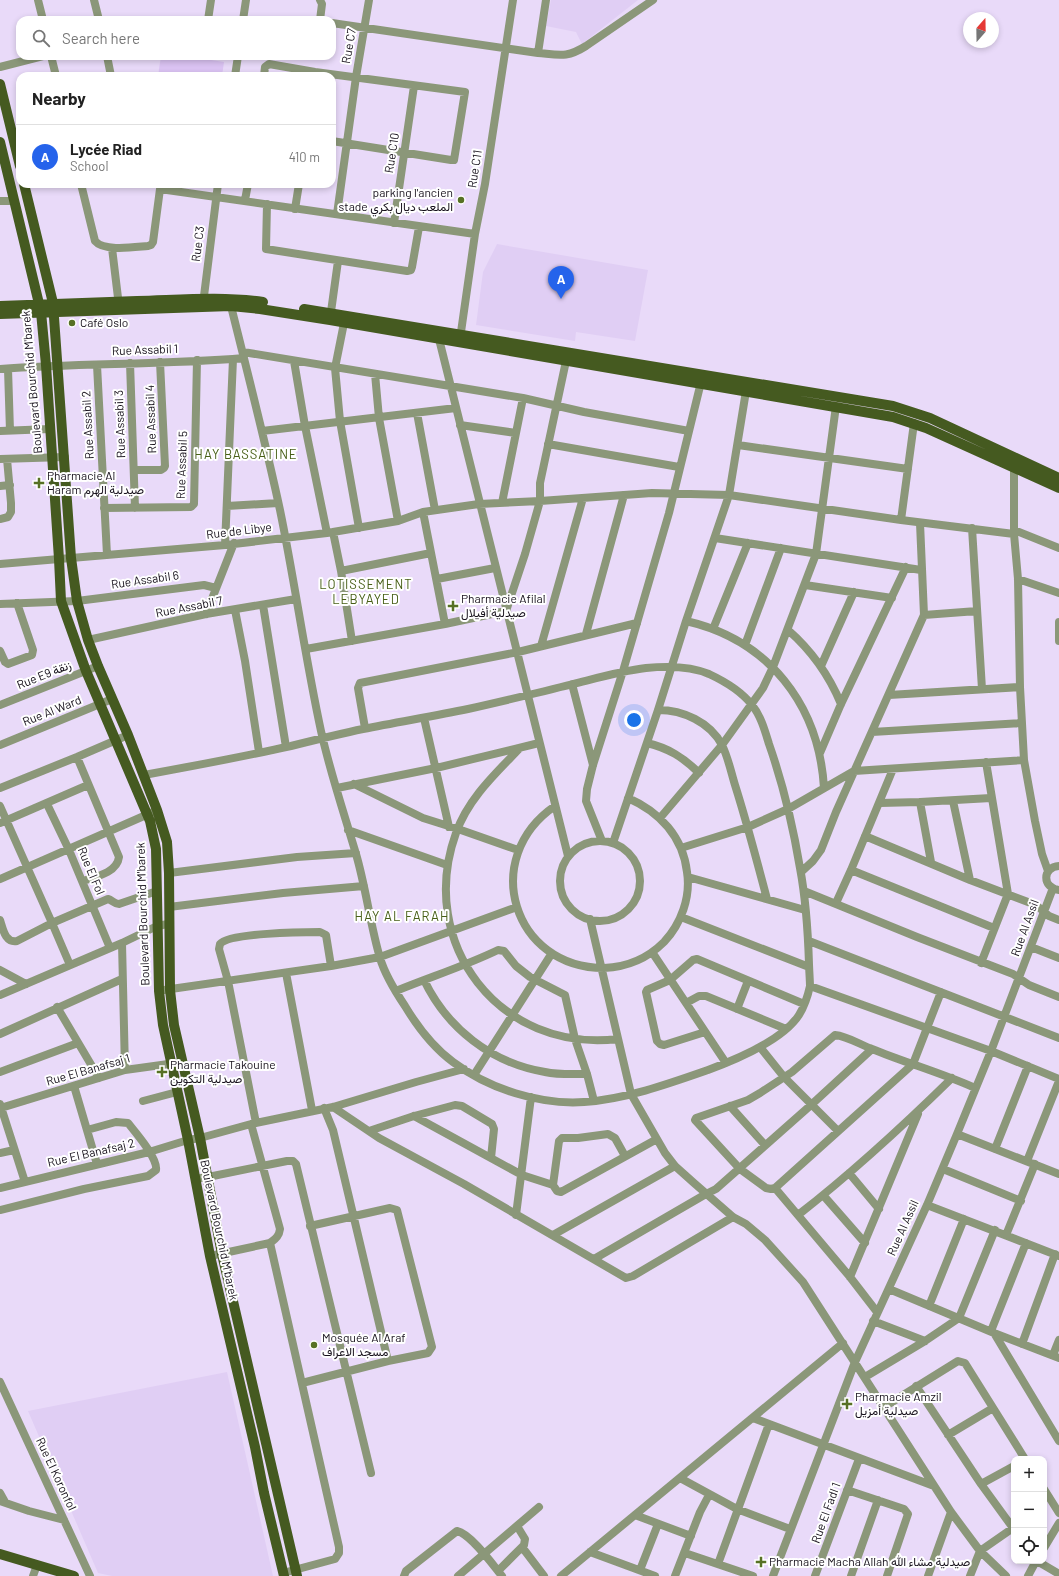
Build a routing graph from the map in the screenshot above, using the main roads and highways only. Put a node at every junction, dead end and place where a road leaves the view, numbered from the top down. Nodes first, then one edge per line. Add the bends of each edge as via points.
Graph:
1 (0, 84) edge
2 (0, 142) edge
3 (16, 150) edge
4 (23, 188) edge
5 (25, 188) edge
6 (13, 196) junction
7 (0, 306) edge
8 (53, 307) junction
9 (40, 308) junction
10 (0, 314) edge
11 (460, 338) junction
12 (702, 378) junction
13 (1014, 462) junction
14 (1059, 478) edge
15 (1059, 488) edge
16 (241, 1335) junction
17 (229, 1337) junction
18 (0, 1554) edge
19 (296, 1573) edge
20 (284, 1574) edge
21 (74, 1576) edge

1 - 3 main road
2 - 6 main road, Boulevard Bourchid M'barek
4 - 6 main road
5 - 8 main road, Boulevard Bourchid M'barek
6 - 9 main road, Boulevard Bourchid M'barek
7 - 9 main road
8 - 9 main road
8 - 11 main road via 230,303 331,316
8 - 16 main road, Boulevard Bourchid M'barek via 71,558 77,601 88,640 128,735 167,842 170,990 174,1025
9 - 10 main road
9 - 17 main road, Boulevard Bourchid M'barek via 61,601 86,671 152,829 156,849 161,1013
11 - 12 main road
11 - 12 main road via 566,361
12 - 13 main road via 746,391 893,417
12 - 13 main road via 906,409 930,418
13 - 14 main road
13 - 15 main road
16 - 17 main road
16 - 19 main road, Boulevard Bourchid M'barek
17 - 20 main road, Boulevard Bourchid M'barek
18 - 21 main road

